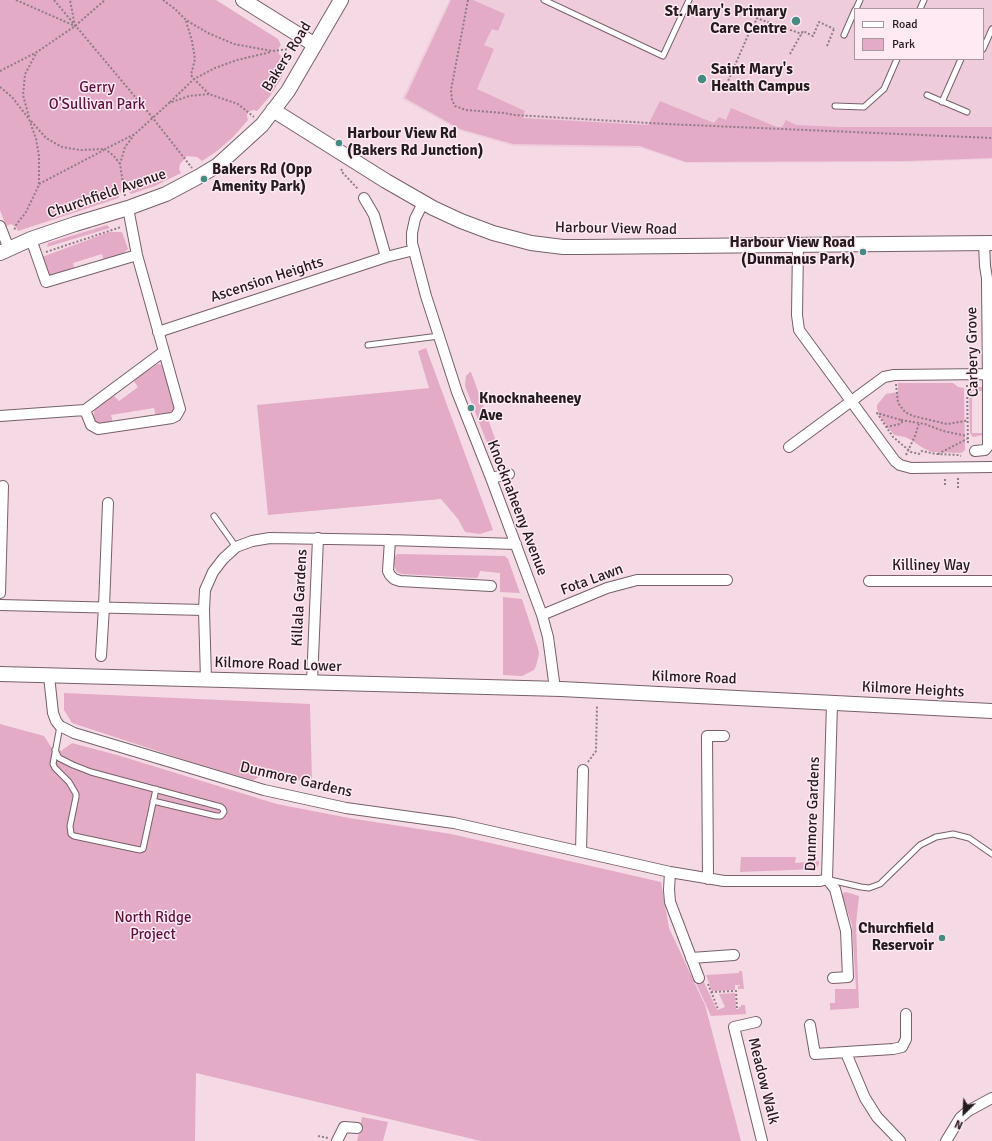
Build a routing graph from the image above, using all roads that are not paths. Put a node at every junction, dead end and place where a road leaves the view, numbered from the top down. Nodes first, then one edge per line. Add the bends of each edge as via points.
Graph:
1 (243, 0) edge
2 (341, 0) edge
3 (544, 0) edge
4 (689, 0) edge
5 (854, 12) edge
6 (992, 29) edge
7 (844, 34) road end
8 (316, 45) junction
9 (984, 47) edge
10 (897, 60) edge
11 (961, 60) edge
12 (927, 95) dead end
13 (942, 102) junction
14 (835, 106) dead end
15 (273, 110) junction
16 (966, 112) dead end
17 (364, 198) road end
18 (423, 203) junction
19 (128, 208) junction
20 (0, 226) edge
21 (31, 240) junction
22 (988, 243) edge
23 (798, 246) junction
24 (414, 250) junction
25 (4, 251) edge
26 (137, 255) junction
27 (386, 258) junction
28 (989, 278) edge
29 (158, 332) junction
30 (439, 336) junction
31 (368, 345) dead end
32 (164, 352) junction
33 (988, 374) junction
34 (990, 386) edge
35 (851, 401) junction
36 (84, 410) junction
37 (0, 416) edge
38 (789, 447) dead end
39 (971, 450) road end
40 (992, 467) edge
41 (509, 474) dead end
42 (491, 478) junction
43 (3, 486) dead end
44 (108, 503) dead end
45 (214, 516) dead end
46 (318, 538) junction
47 (390, 540) junction
48 (516, 544) junction
49 (236, 547) junction
50 (727, 580) dead end
51 (869, 581) dead end
52 (992, 581) edge
53 (491, 586) dead end
54 (0, 593) edge
55 (0, 605) edge
56 (104, 607) junction
57 (204, 610) junction
58 (542, 615) junction
59 (100, 656) dead end
60 (0, 674) edge
61 (49, 676) junction
62 (206, 680) junction
63 (312, 682) junction
64 (555, 689) junction
65 (832, 703) junction
66 (992, 711) edge
67 (60, 726) junction
68 (724, 736) dead end
69 (55, 750) junction
70 (583, 770) road end
71 (156, 788) junction
72 (153, 802) junction
73 (581, 851) junction
74 (992, 854) edge
75 (670, 872) junction
76 (708, 879) junction
77 (827, 879) junction
78 (734, 955) dead end
79 (691, 958) junction
80 (833, 978) dead end
81 (703, 979) road end
82 (906, 1014) dead end
83 (756, 1022) dead end
84 (810, 1026) dead end
85 (846, 1053) junction
86 (992, 1098) edge
87 (357, 1128) dead end
88 (333, 1140) edge
89 (762, 1141) edge
90 (900, 1141) edge
91 (946, 1141) edge

1 - 8 street
2 - 8 street, Bakers Road
3 - 4 lane via 663,56
5 - 7 lane
6 - 9 lane
8 - 15 street, Bakers Road via 288,91
10 - 14 lane via 884,89 864,107
11 - 13 lane
12 - 13 lane
13 - 16 lane
15 - 18 street, Harbour View Road
15 - 19 street, Churchfield Avenue via 262,125 218,165 166,194
17 - 27 street via 374,215
18 - 23 street, Harbour View Road via 493,233 542,244 581,247
18 - 24 street, Knocknaheeny Avenue via 412,229
19 - 21 street, Churchfield Avenue
19 - 26 street
20 - 25 street
21 - 25 street, Churchfield Avenue
21 - 26 street via 46,282
22 - 23 street, Harbour View Road
22 - 28 street, Carbery Grove via 985,266
23 - 35 street via 799,330
24 - 27 street, Ascension Heights
24 - 30 street, Knocknaheeny Avenue
26 - 29 street
27 - 29 street, Ascension Heights
28 - 33 street, Carbery Grove
29 - 32 street
30 - 31 lane
30 - 42 street, Knocknaheeny Avenue via 457,392
32 - 36 street
32 - 36 street via 180,409 176,416 98,429 91,425
33 - 34 street, Carbery Grove
33 - 35 street via 889,376 878,380
34 - 39 street, Carbery Grove via 988,446 985,450
35 - 38 street
35 - 40 street via 895,461 905,468
36 - 37 street
41 - 42 street
42 - 48 street, Knocknaheeny Avenue
43 - 54 street
44 - 56 street
45 - 49 lane
46 - 47 street, Killala Gardens
46 - 49 street, Killala Gardens via 270,538
46 - 63 street, Killala Gardens
47 - 48 street, Killala Gardens
47 - 53 street via 388,571 394,579
48 - 58 street, Knocknaheeny Avenue
49 - 57 street, Killala Gardens via 222,559 213,572 205,590
50 - 58 street, Fota Lawn via 637,580 608,588
51 - 52 street, Killiney Way
55 - 56 street
56 - 57 street
56 - 59 street
57 - 62 street, Killala Gardens
58 - 64 street, Knocknaheeny Avenue via 548,637
60 - 61 street, Kilmore Road Lower
61 - 62 street, Kilmore Road Lower
61 - 67 street via 53,713
62 - 63 street, Kilmore Road Lower
63 - 64 street, Kilmore Road Lower
64 - 65 street, Kilmore Road
65 - 66 street, Kilmore Heights
65 - 77 street, Dunmore Gardens
67 - 69 lane
67 - 73 street, Dunmore Gardens via 74,733 264,790 346,808 454,823
68 - 76 street via 707,736
69 - 71 lane via 59,758 91,772
69 - 72 lane via 55,768 69,782 76,794 70,826 71,834 74,836 143,849
70 - 73 street
71 - 72 lane
71 - 72 lane via 221,807 224,812 221,816 216,816
73 - 75 street, Dunmore Gardens
74 - 77 lane via 969,838 953,834 936,837 920,845 880,884 869,888
75 - 76 street, Dunmore Gardens
75 - 79 street via 669,898
76 - 77 street, Dunmore Gardens
77 - 80 street via 835,888 846,928 848,977
78 - 79 street
79 - 81 street
82 - 85 street via 906,1039 902,1047 893,1050
83 - 89 street, Meadow Walk via 734,1027
84 - 85 street via 815,1054
85 - 90 street via 865,1098
86 - 91 street via 960,1118
87 - 88 street via 344,1127

